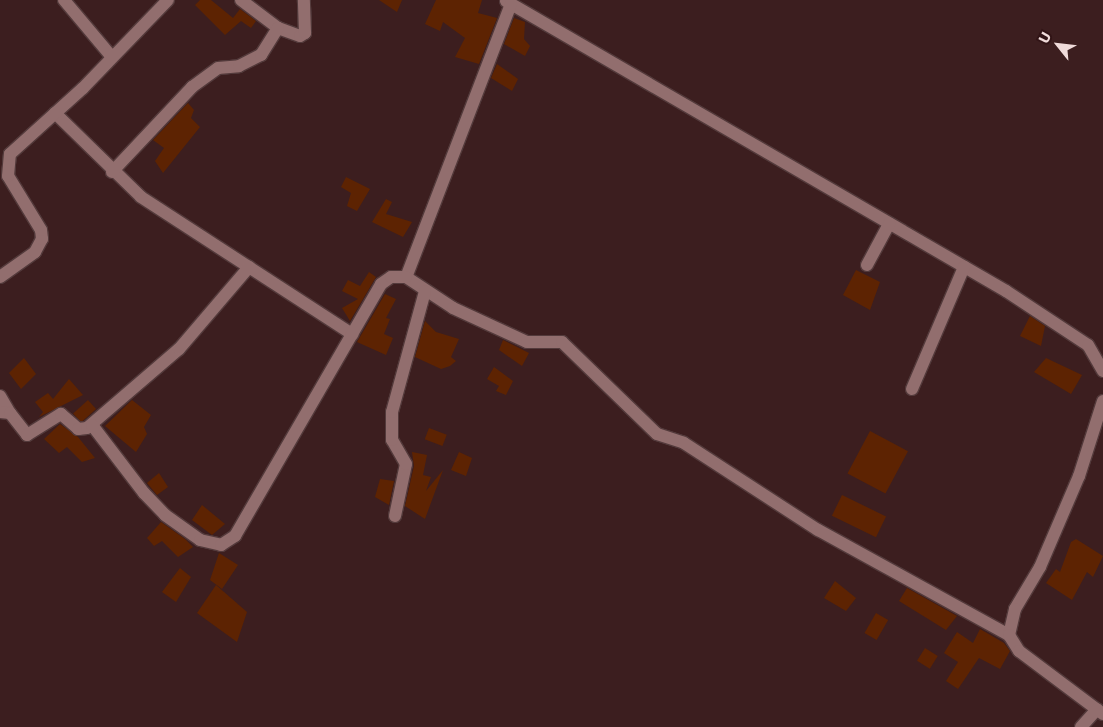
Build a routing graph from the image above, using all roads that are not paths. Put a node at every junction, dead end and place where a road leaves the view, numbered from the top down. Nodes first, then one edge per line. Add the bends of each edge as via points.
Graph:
1 (64, 0) edge
2 (168, 0) edge
3 (241, 0) edge
4 (304, 0) edge
5 (508, 2) edge
6 (278, 28) junction
7 (111, 56) junction
8 (55, 113) junction
9 (112, 172) junction
10 (889, 224) junction
11 (867, 265) dead end
12 (249, 267) junction
13 (964, 267) junction
14 (0, 277) edge
15 (406, 277) junction
16 (425, 291) junction
17 (352, 334) junction
18 (1103, 372) edge
19 (912, 389) dead end
20 (0, 396) edge
21 (1103, 401) edge
22 (5, 413) edge
23 (92, 425) junction
24 (1098, 436) edge
25 (395, 516) dead end
26 (1009, 635) junction
27 (1100, 712) edge
28 (1081, 727) edge

1 - 7 street
2 - 7 street
3 - 6 street
4 - 6 street via 303,35
5 - 10 street
5 - 15 street
6 - 9 street via 261,54 239,66 218,68 192,87
7 - 8 street
8 - 9 street
8 - 14 street via 16,146 7,162 8,176 40,230 42,239 35,252
9 - 12 street via 141,197
10 - 11 street
10 - 13 street
12 - 17 street
12 - 23 street via 179,350
13 - 18 street via 1088,345
13 - 19 street
15 - 16 street
15 - 17 street via 391,277 381,284
16 - 25 street via 392,412 392,440 406,464
16 - 26 street via 527,342 562,342 657,434 684,443 818,530
17 - 23 street via 235,536 221,545 200,540 164,515
20 - 22 street
21 - 24 street
22 - 23 street via 27,435 61,414 78,429
24 - 26 street via 1040,567 1011,619
26 - 27 street via 1019,651
27 - 28 street

